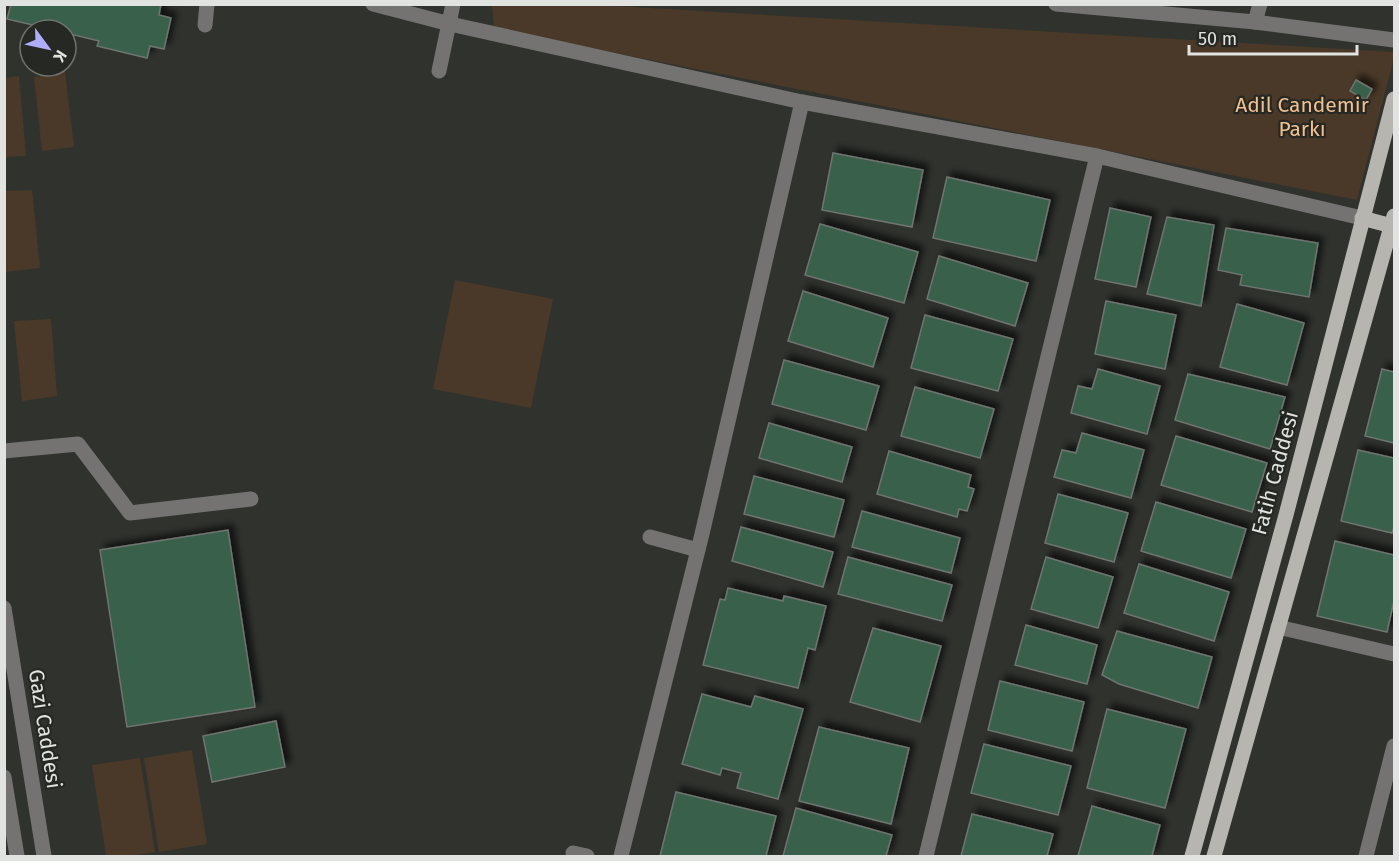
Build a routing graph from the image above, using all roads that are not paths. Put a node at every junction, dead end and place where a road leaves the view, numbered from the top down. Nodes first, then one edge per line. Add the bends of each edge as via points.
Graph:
1 (207, 4) edge
2 (373, 4) edge
3 (453, 4) edge
4 (1056, 4) edge
5 (1260, 4) edge
6 (1255, 22) junction
7 (450, 24) junction
8 (205, 25) dead end
9 (1395, 40) edge
10 (439, 71) dead end
11 (1395, 99) edge
12 (802, 102) junction
13 (1097, 156) junction
14 (1362, 218) junction
15 (1394, 223) edge
16 (4, 451) edge
17 (251, 499) dead end
18 (650, 537) dead end
19 (698, 550) junction
20 (4, 608) edge
21 (1278, 627) junction
22 (1395, 654) edge
23 (1395, 746) edge
24 (4, 777) edge
25 (1389, 787) edge
26 (46, 854) edge
27 (16, 856) edge
28 (621, 856) edge
29 (926, 856) edge
30 (1192, 856) edge
31 (1214, 856) edge
32 (1366, 856) edge

1 - 8 street
2 - 7 street
3 - 7 street
4 - 6 street
5 - 6 street
6 - 9 street
7 - 10 street
7 - 12 street
11 - 14 main road, Fatih Caddesi
12 - 13 street
12 - 19 street
13 - 14 street
13 - 29 street
14 - 15 main road
14 - 30 main road, Fatih Caddesi via 1286,515
15 - 21 main road, Fatih Caddesi
16 - 17 street via 78,444 130,513
18 - 19 street
19 - 28 street
20 - 26 street, Gazi Caddesi
21 - 22 street
21 - 31 main road, Fatih Caddesi
23 - 25 street
24 - 27 street
25 - 32 street

